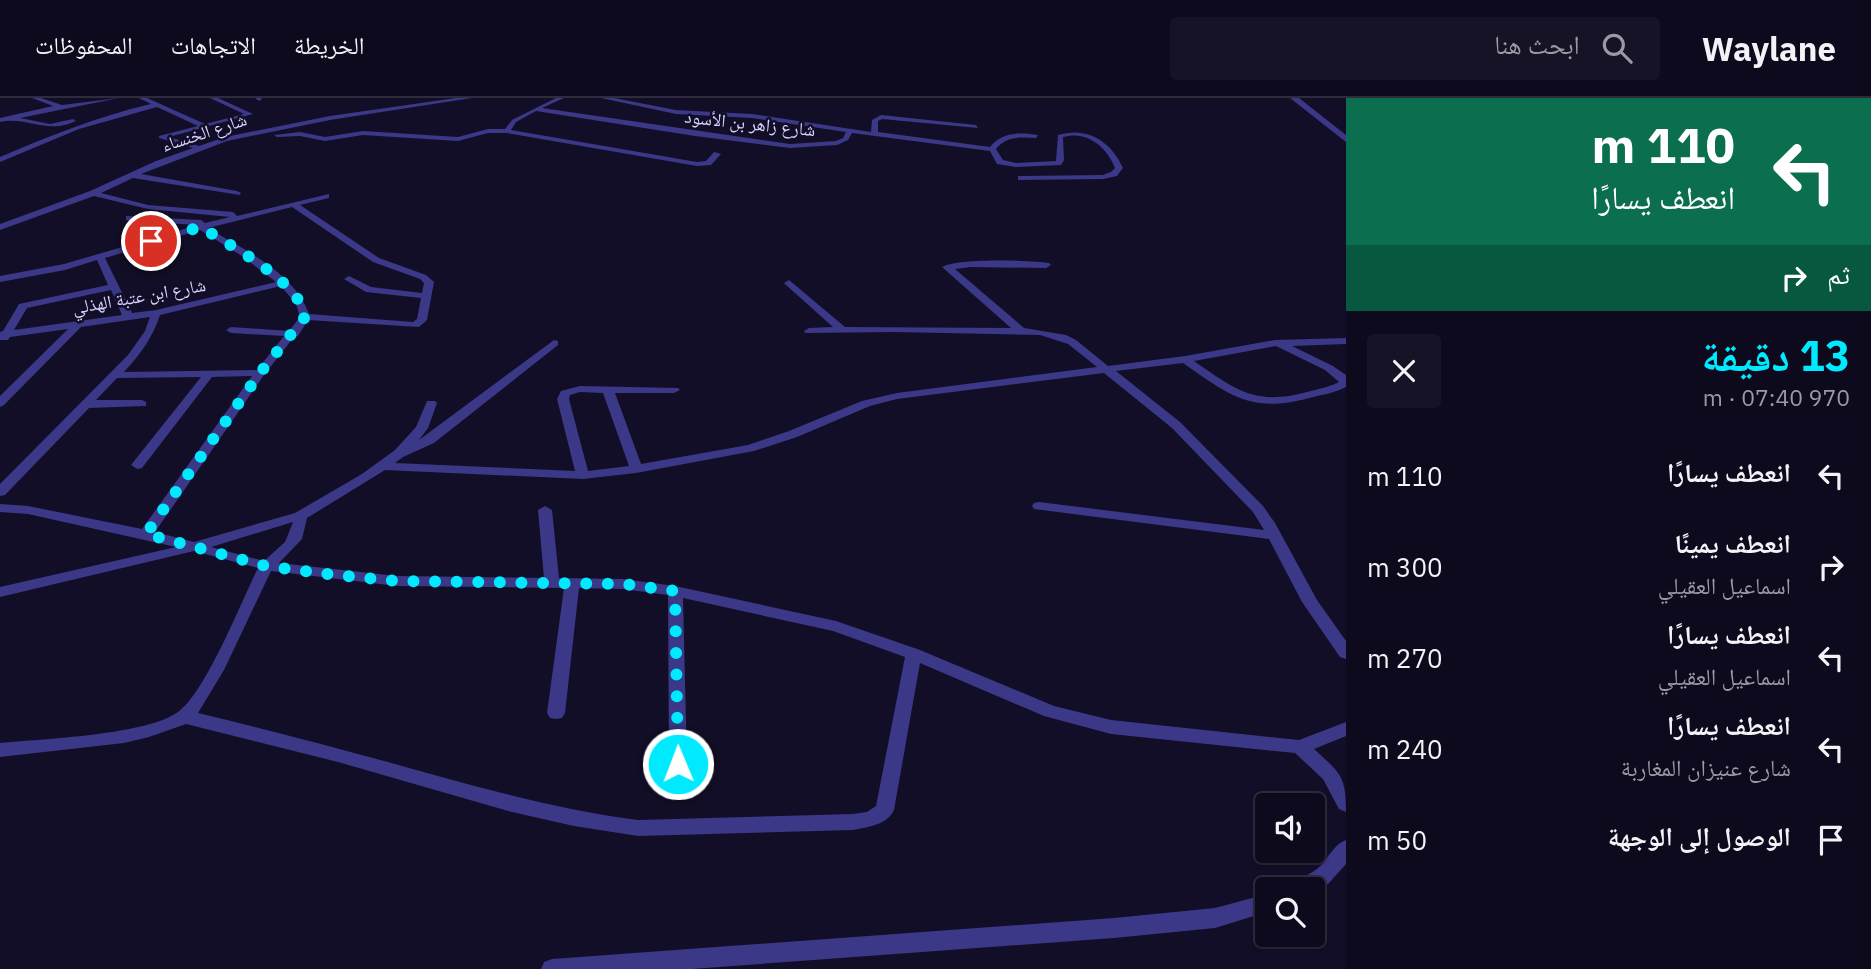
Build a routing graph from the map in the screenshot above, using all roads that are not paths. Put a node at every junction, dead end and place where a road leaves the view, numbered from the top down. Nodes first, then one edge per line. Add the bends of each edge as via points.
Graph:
1 (35, 98) edge
2 (57, 98) edge
3 (116, 98) edge
4 (142, 98) edge
5 (213, 98) edge
6 (433, 98) edge
7 (469, 98) edge
8 (561, 98) edge
9 (1294, 98) edge
10 (44, 101) junction
11 (605, 102) edge
12 (157, 105) junction
13 (61, 106) junction
14 (412, 106) junction
15 (535, 109) junction
16 (36, 111) junction
17 (104, 112) dead end
18 (11, 117) junction
19 (0, 120) edge
20 (74, 120) junction
21 (85, 124) junction
22 (204, 125) junction
23 (976, 127) dead end
24 (507, 131) junction
25 (850, 131) junction
26 (247, 133) junction
27 (874, 135) junction
28 (266, 136) junction
29 (1036, 136) dead end
30 (1346, 139) edge
31 (201, 147) junction
32 (992, 149) junction
33 (717, 154) dead end
34 (0, 160) edge
35 (132, 175) junction
36 (1021, 178) dead end
37 (93, 193) junction
38 (237, 193) dead end
39 (326, 197) dead end
40 (294, 205) junction
41 (242, 216) junction
42 (130, 218) dead end
43 (213, 224) junction
44 (0, 227) edge
45 (201, 227) junction
46 (100, 257) junction
47 (1046, 265) dead end
48 (0, 279) edge
49 (349, 279) dead end
50 (283, 283) junction
51 (789, 284) dead end
52 (115, 286) junction
53 (427, 296) junction
54 (156, 313) junction
55 (305, 317) junction
56 (129, 318) junction
57 (77, 325) junction
58 (842, 329) junction
59 (231, 330) dead end
60 (809, 331) dead end
61 (1022, 332) junction
62 (294, 334) junction
63 (2, 338) edge
64 (1346, 341) edge
65 (554, 343) dead end
66 (1278, 343) junction
67 (1185, 359) junction
68 (1104, 368) junction
69 (260, 373) junction
70 (209, 374) junction
71 (115, 375) junction
72 (608, 390) junction
73 (674, 390) dead end
74 (0, 403) edge
75 (431, 403) dead end
76 (87, 404) junction
77 (142, 404) dead end
78 (396, 454) junction
79 (137, 465) dead end
80 (381, 466) junction
81 (636, 469) junction
82 (583, 475) junction
83 (0, 492) edge
84 (1039, 506) dead end
85 (0, 508) edge
86 (545, 510) dead end
87 (300, 516) junction
88 (146, 534) junction
89 (1274, 535) junction
90 (198, 546) junction
91 (266, 566) junction
92 (552, 583) junction
93 (572, 583) junction
94 (675, 591) junction
95 (0, 592) edge
96 (1346, 653) edge
97 (914, 654) junction
98 (556, 713) dead end
99 (185, 717) junction
100 (1346, 729) edge
101 (1300, 747) junction
102 (0, 750) edge
103 (678, 764) dead end
104 (1346, 804) edge
105 (1346, 848) edge
106 (1319, 877) edge
107 (1255, 906) edge
108 (551, 969) edge

1 - 10 street
2 - 10 street
3 - 13 street
4 - 12 street
5 - 22 street via 250,114
6 - 14 street
7 - 14 street, شارع الخنساء
8 - 15 street
9 - 30 street
10 - 13 street
11 - 25 street, شارع زاهر بن الأسود via 618,100 676,112 752,116
12 - 21 street
12 - 22 street
13 - 16 street
14 - 26 street, شارع الخنساء
15 - 24 street via 514,121
15 - 25 street, شارع زاهر بن الأسود via 801,146 837,143
16 - 18 street
16 - 20 street
17 - 20 street
18 - 19 street
18 - 20 street via 52,126
20 - 21 street
21 - 34 street
22 - 31 street via 162,136
23 - 27 street via 883,117 875,120
24 - 28 street via 490,130 458,139 363,133 325,139 300,134
24 - 33 street via 697,164 708,163
25 - 27 street
26 - 28 street
26 - 31 street, شارع الخنساء
27 - 32 street
28 - 31 street
29 - 32 street via 1005,137
31 - 35 street, شارع الخنساء
32 - 36 street via 1005,164 1058,163 1060,136 1077,134 1104,144 1119,168 1103,177
35 - 37 street, شارع الخنساء
35 - 38 street
37 - 41 street via 148,207
37 - 44 street, شارع الخنساء
39 - 40 street
40 - 41 street
40 - 53 street via 376,260 427,280
41 - 43 street
42 - 43 street
43 - 45 street
45 - 46 street
45 - 50 street
46 - 48 street
46 - 52 street
47 - 61 street via 947,267
49 - 53 street via 369,290
50 - 54 street, شارع ابن عتبة الهذلي
50 - 55 street via 299,299
51 - 58 street
52 - 56 street
52 - 63 street via 23,306
53 - 55 street via 422,320 415,325
54 - 56 street, شارع ابن عتبة الهذلي
54 - 71 street via 141,346
55 - 62 street
56 - 57 street, شارع ابن عتبة الهذلي
57 - 63 street, شارع ابن عتبة الهذلي
57 - 74 street
58 - 60 street
58 - 61 street
59 - 62 street
61 - 68 street via 1065,338
62 - 69 street
64 - 66 street
65 - 78 street via 430,440
66 - 67 street
66 - 67 street via 1329,368 1345,383 1264,401 1244,395
67 - 68 street
68 - 81 street via 880,399 750,448
68 - 89 street via 1199,447 1258,509
69 - 70 street
69 - 88 street
70 - 71 street
70 - 79 street
71 - 76 street
72 - 73 street
72 - 81 street
72 - 82 street via 573,390 564,396
75 - 78 street via 422,429
76 - 77 street
76 - 83 street
78 - 80 street
80 - 82 street
80 - 87 street
81 - 82 street
84 - 89 street
85 - 88 street
86 - 92 street
87 - 90 street
87 - 91 street via 296,538
88 - 90 street
89 - 96 street via 1310,602
90 - 91 street
90 - 95 street
91 - 92 street via 397,581
91 - 99 street via 207,686
92 - 93 street
93 - 94 street
93 - 98 street
94 - 97 street via 836,626
94 - 103 street
97 - 99 street via 885,810 853,822 614,826 512,805 326,751
97 - 101 street via 1050,711 1111,727
99 - 102 street via 154,730
100 - 101 street
101 - 104 street via 1329,774
105 - 106 street via 1336,865
107 - 108 street via 1215,918 1114,928

